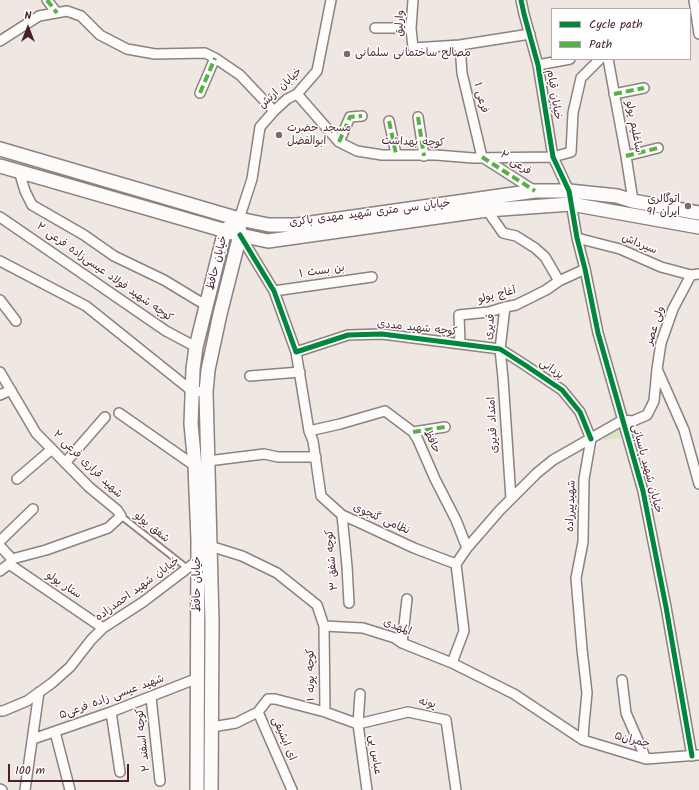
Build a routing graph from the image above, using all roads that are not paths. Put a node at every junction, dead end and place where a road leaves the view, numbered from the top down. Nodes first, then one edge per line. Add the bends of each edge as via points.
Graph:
1 (47, 0) edge
2 (331, 0) edge
3 (413, 0) edge
4 (521, 0) edge
5 (694, 0) edge
6 (58, 13) junction
7 (375, 28) dead end
8 (411, 28) junction
9 (697, 31) edge
10 (530, 34) junction
11 (0, 41) edge
12 (460, 45) junction
13 (215, 58) junction
14 (565, 60) edge
15 (599, 60) edge
16 (608, 60) edge
17 (538, 65) junction
18 (644, 88) dead end
19 (200, 93) dead end
20 (297, 94) junction
21 (614, 94) junction
22 (274, 111) junction
23 (362, 116) dead end
24 (418, 117) dead end
25 (389, 121) dead end
26 (339, 142) junction
27 (658, 148) dead end
28 (0, 149) edge
29 (396, 154) junction
30 (424, 156) junction
31 (626, 156) junction
32 (482, 157) junction
33 (553, 157) junction
34 (0, 166) edge
35 (19, 171) junction
36 (535, 191) junction
37 (569, 191) junction
38 (633, 201) junction
39 (571, 204) junction
40 (487, 210) junction
41 (699, 214) edge
42 (0, 216) edge
43 (239, 219) junction
44 (699, 227) edge
45 (226, 230) junction
46 (240, 235) junction
47 (577, 238) junction
48 (0, 261) edge
49 (585, 269) junction
50 (695, 275) edge
51 (372, 277) dead end
52 (559, 281) junction
53 (274, 291) junction
54 (0, 300) edge
55 (207, 306) junction
56 (505, 307) junction
57 (16, 320) dead end
58 (460, 344) junction
59 (196, 347) junction
60 (500, 349) junction
61 (296, 352) junction
62 (658, 369) junction
63 (0, 372) edge
64 (300, 372) junction
65 (250, 376) dead end
66 (11, 390) junction
67 (192, 390) junction
68 (206, 392) junction
69 (0, 394) edge
70 (119, 413) dead end
71 (106, 417) dead end
72 (623, 420) junction
73 (445, 427) dead end
74 (309, 431) junction
75 (413, 432) junction
76 (591, 439) junction
77 (52, 450) junction
78 (316, 457) junction
79 (208, 461) junction
80 (65, 463) junction
81 (195, 466) junction
82 (17, 479) dead end
83 (699, 484) edge
84 (511, 499) junction
85 (33, 509) dead end
86 (121, 516) junction
87 (342, 516) junction
88 (0, 541) edge
89 (0, 546) edge
90 (210, 546) junction
91 (467, 548) junction
92 (10, 561) junction
93 (456, 564) junction
94 (193, 565) junction
95 (0, 571) edge
96 (407, 599) dead end
97 (349, 603) dead end
98 (212, 622) junction
99 (198, 623) junction
100 (324, 626) junction
101 (103, 628) junction
102 (402, 643) junction
103 (452, 663) junction
104 (198, 678) junction
105 (622, 680) dead end
106 (39, 692) junction
107 (360, 694) dead end
108 (151, 697) junction
109 (268, 699) joint
110 (0, 711) edge
111 (111, 712) junction
112 (258, 712) junction
113 (325, 712) junction
114 (358, 724) junction
115 (212, 727) junction
116 (55, 732) junction
117 (33, 739) junction
118 (583, 740) junction
119 (696, 755) edge
120 (646, 758) junction
121 (120, 772) dead end
122 (160, 782) dead end
123 (25, 790) edge
124 (70, 790) edge
125 (197, 790) edge
126 (211, 790) edge
127 (292, 790) edge
128 (367, 790) edge
129 (456, 790) edge

1 - 6 street
2 - 20 street, خیابان ارتش via 317,71
3 - 8 street, وارلیق
4 - 10 street, خیابان قیام
5 - 9 street
6 - 11 street via 39,16
6 - 13 street via 67,11 81,16 100,35 127,49 155,54 205,53
7 - 8 street
8 - 12 street, وارلیق via 413,48
10 - 12 street
10 - 17 street, خیابان قیام
12 - 32 street, فرعی ۱ via 462,73
13 - 19 street
13 - 22 street via 240,74
14 - 17 street
15 - 33 street, کوچه بهداشت via 581,78 573,113 571,152
16 - 21 street, ساغلیم یولو
17 - 33 street, خیابان قیام
18 - 21 street
20 - 22 street, خیابان ارتش
20 - 26 street, کوچه بهداشت
21 - 31 street, ساغلیم یولو
22 - 43 street, خیابان ارتش via 260,127 252,179
23 - 26 street via 350,117
24 - 30 street
25 - 29 street
26 - 29 street, کوچه بهداشت via 357,152
27 - 31 street
28 - 43 main road, خیابان سی متری شهید مهدی باکری
29 - 30 street, کوچه بهداشت
30 - 32 street, کوچه بهداشت
31 - 38 street, ساغلیم یولو
32 - 33 street, کوچه بهداشت
32 - 36 street, فرعی ۲
33 - 37 street, خیابان قیام
34 - 35 main road, خیابان سی متری شهید مهدی باکری
35 - 45 main road, خیابان سی متری شهید مهدی باکری
35 - 55 street via 32,205 114,256 164,280
36 - 37 main road, خیابان سی متری شهید مهدی باکری
36 - 43 main road, خیابان سی متری شهید مهدی باکری via 297,225 269,225
37 - 38 main road, خیابان سی متری شهید مهدی باکری via 617,196
37 - 39 street, خیابان شهید پاسبانی
38 - 41 main road, خیابان سی متری شهید مهدی باکری
39 - 40 main road, خیابان سی متری شهید مهدی باکری
39 - 44 main road, خیابان سی متری شهید مهدی باکری
39 - 47 street, خیابان شهید پاسبانی
40 - 46 main road, خیابان سی متری شهید مهدی باکری via 268,241
40 - 52 street via 503,233 516,236 535,248 545,258
42 - 59 street, کوچه شهید فولاد عیسی‌زاده فرعی ۲ via 166,331
43 - 45 main road, خیابان حافظ
43 - 46 main road, خیابان حافظ
45 - 46 main road, خیابان سی متری شهید مهدی باکری
45 - 55 main road, خیابان حافظ
46 - 53 street
46 - 68 main road, خیابان حافظ via 220,314
47 - 49 street, خیابان شهید پاسبانی
47 - 50 street, سیرداش via 620,249 662,267
48 - 67 street via 86,306
49 - 52 street, آغاج یولو
49 - 72 street, خیابان شهید پاسبانی via 598,333
50 - 62 street, ولی عصر via 673,309 661,342
51 - 53 street, بن بست ۱
52 - 56 street, آغاج یولو via 516,305
53 - 61 street
54 - 57 street
55 - 59 main road, خیابان حافظ
56 - 58 street, آغاج یولو via 489,312 459,315
56 - 60 street, قدیری
58 - 60 street, کوچه شهید مددی
58 - 61 street, کوچه شهید مددی via 382,334 348,335
59 - 67 main road, خیابان حافظ
60 - 76 street, یزدانی via 562,390 580,412
60 - 84 street, امتداد قدیری
61 - 64 street, نظامی گنجوی
62 - 72 street via 654,401 647,415 633,421
62 - 83 street, ولی عصر via 684,430
63 - 66 street, شهید قراری فرعی ۲
64 - 65 street
64 - 74 street, نظامی گنجوی
66 - 69 street
66 - 77 street, شهید قراری فرعی ۲ via 36,433
67 - 68 street
67 - 81 main road, خیابان حافظ via 191,424
68 - 79 main road, خیابان حافظ
70 - 81 street
71 - 80 street
72 - 76 street
72 - 119 street, خیابان شهید پاسبانی via 643,491
73 - 75 street
74 - 75 street, حافظ via 386,411
74 - 78 street, نظامی گنجوی
75 - 91 street, حافظ
76 - 84 street via 553,460
76 - 118 street, شهیدپیرزاده via 584,480 583,542 576,578 587,693
77 - 80 street, شهید قراری فرعی ۲
77 - 82 street
78 - 79 street via 278,457 264,454
78 - 87 street, نظامی گنجوی via 321,496
79 - 90 main road, خیابان حافظ
80 - 86 street, شهید قراری فرعی ۲
81 - 94 main road, خیابان حافظ via 198,526
84 - 91 street
85 - 88 street
86 - 92 street, شهید قراری فرعی ۲ via 108,528
86 - 94 lane, شفق یولو
87 - 93 street, نظامی گنجوی
87 - 97 street, کوچه شفق ۳
89 - 92 street, ستار یولو
90 - 98 main road, خیابان حافظ
90 - 100 street via 242,556 277,573 317,605
91 - 93 street
92 - 95 street
92 - 101 street, ستار یولو
93 - 103 street via 464,631
94 - 99 main road, خیابان حافظ
94 - 101 street, خیابان شهید احمدزاده
96 - 102 street
98 - 99 street
98 - 115 main road, خیابان حافظ
99 - 104 main road, خیابان حافظ
100 - 102 street, المهدی via 363,628 395,638
100 - 113 street, کوچه پونه ۱
101 - 106 street, خیابان شهید احمدزاده via 70,667
102 - 103 street, المهدی
103 - 118 street, المهدی via 514,694
104 - 108 street, شهید عیسی زاده فرعی۵
104 - 125 main road, خیابان حافظ
105 - 120 street via 626,713
106 - 110 street, خیابان شهید احمدزاده via 27,701
106 - 117 street
107 - 114 street, عباس پی
108 - 111 street, شهید عیسی زاده فرعی۵
108 - 122 street, کوچه اسفند ۲
109 - 112 street, ای ایشیقی
109 - 113 street, کوچه پونه ۱
111 - 116 street, شهید عیسی زاده فرعی۵
111 - 121 street
112 - 115 street via 236,723
112 - 127 street, ای ایشیقی
113 - 114 street
114 - 128 street, عباس پی
114 - 129 street, پونه via 408,712 446,720
115 - 126 main road, خیابان حافظ
116 - 117 street, شهید عیسی زاده فرعی۵
116 - 124 street
117 - 123 street
118 - 120 street, چمران۵
119 - 120 street, چمران۵

